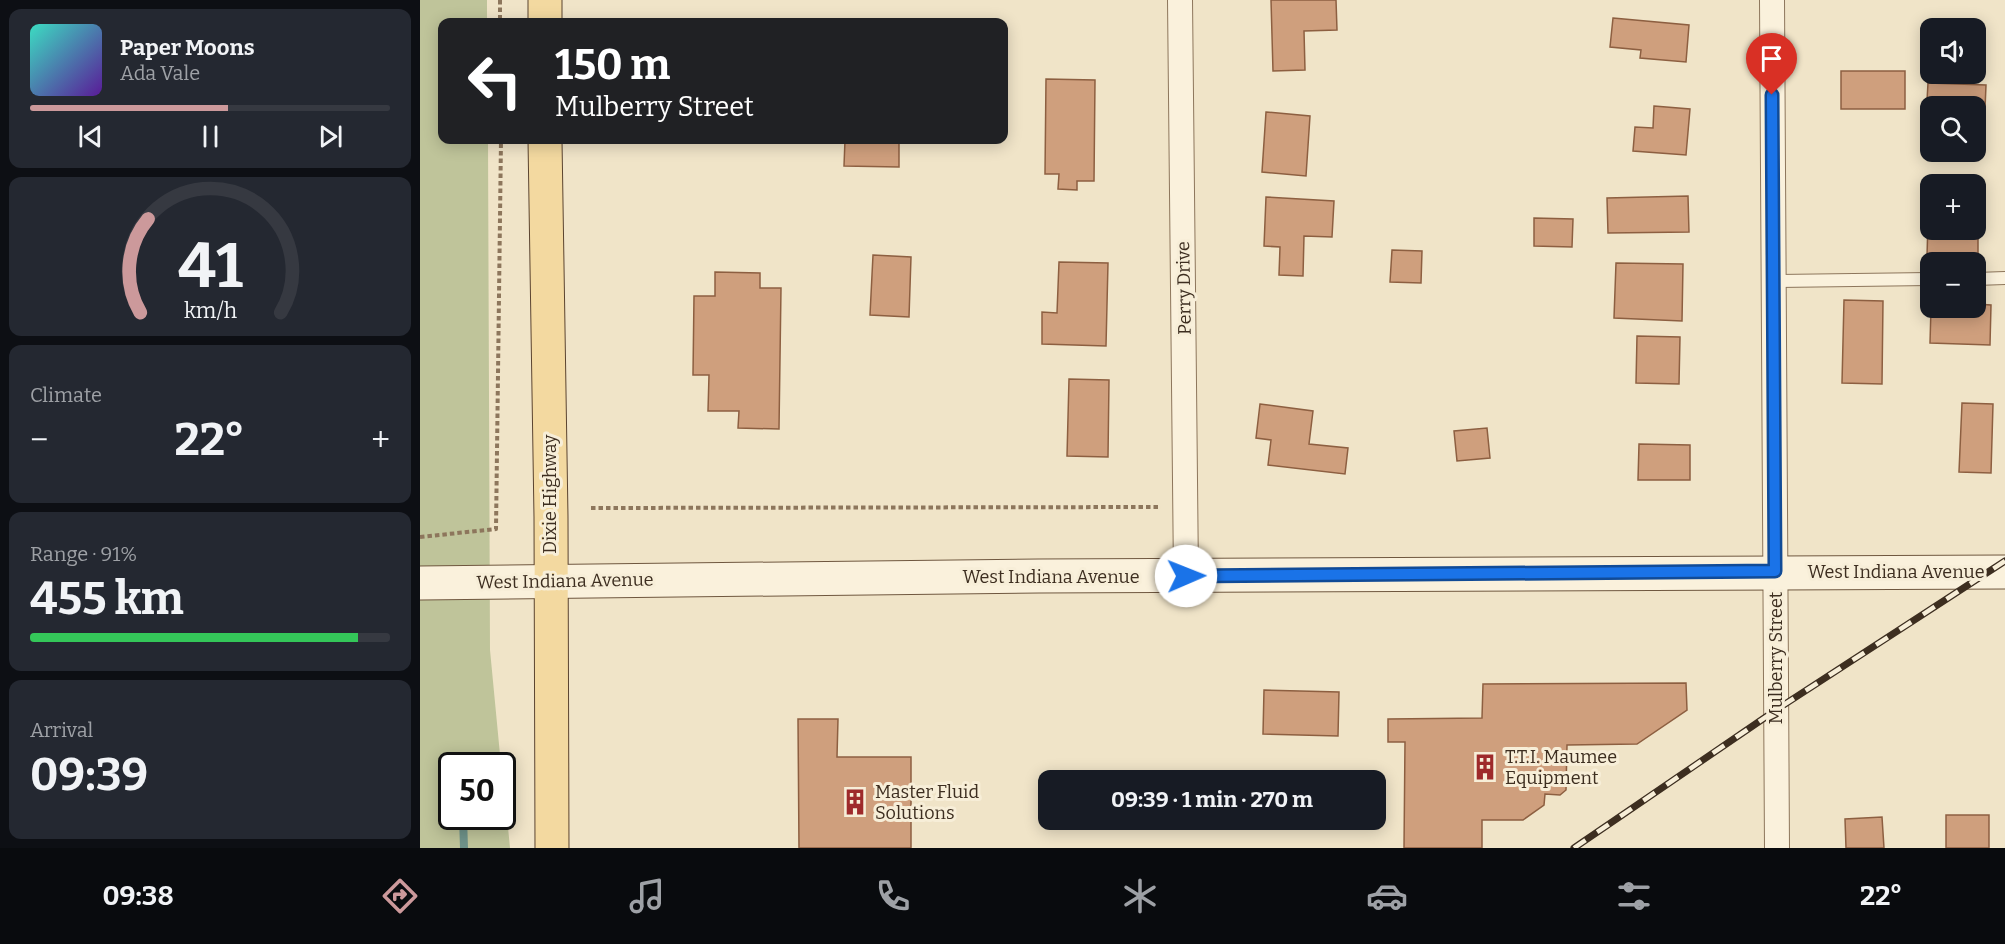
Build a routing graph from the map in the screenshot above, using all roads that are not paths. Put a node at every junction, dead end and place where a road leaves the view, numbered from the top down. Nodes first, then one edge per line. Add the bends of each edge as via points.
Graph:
1 (545, 0) edge
2 (1180, 0) edge
3 (1772, 0) edge
4 (545, 18) edge
5 (545, 144) edge
6 (2005, 278) edge
7 (1920, 279) edge
8 (1986, 279) edge
9 (1774, 281) junction
10 (1775, 571) junction
11 (2005, 572) edge
12 (1186, 576) junction
13 (550, 580) junction
14 (420, 583) edge
15 (552, 848) edge
16 (1777, 848) edge

1 - 4 main road
2 - 12 street, Perry Drive
3 - 9 street, Mulberry Street
5 - 13 main road, Dixie Highway
6 - 8 lane
7 - 9 lane
9 - 10 street, Mulberry Street
10 - 11 main road, West Indiana Avenue
10 - 12 main road, West Indiana Avenue
10 - 16 street, Mulberry Street
12 - 13 main road, West Indiana Avenue
13 - 14 main road, West Indiana Avenue
13 - 15 main road, Dixie Highway

